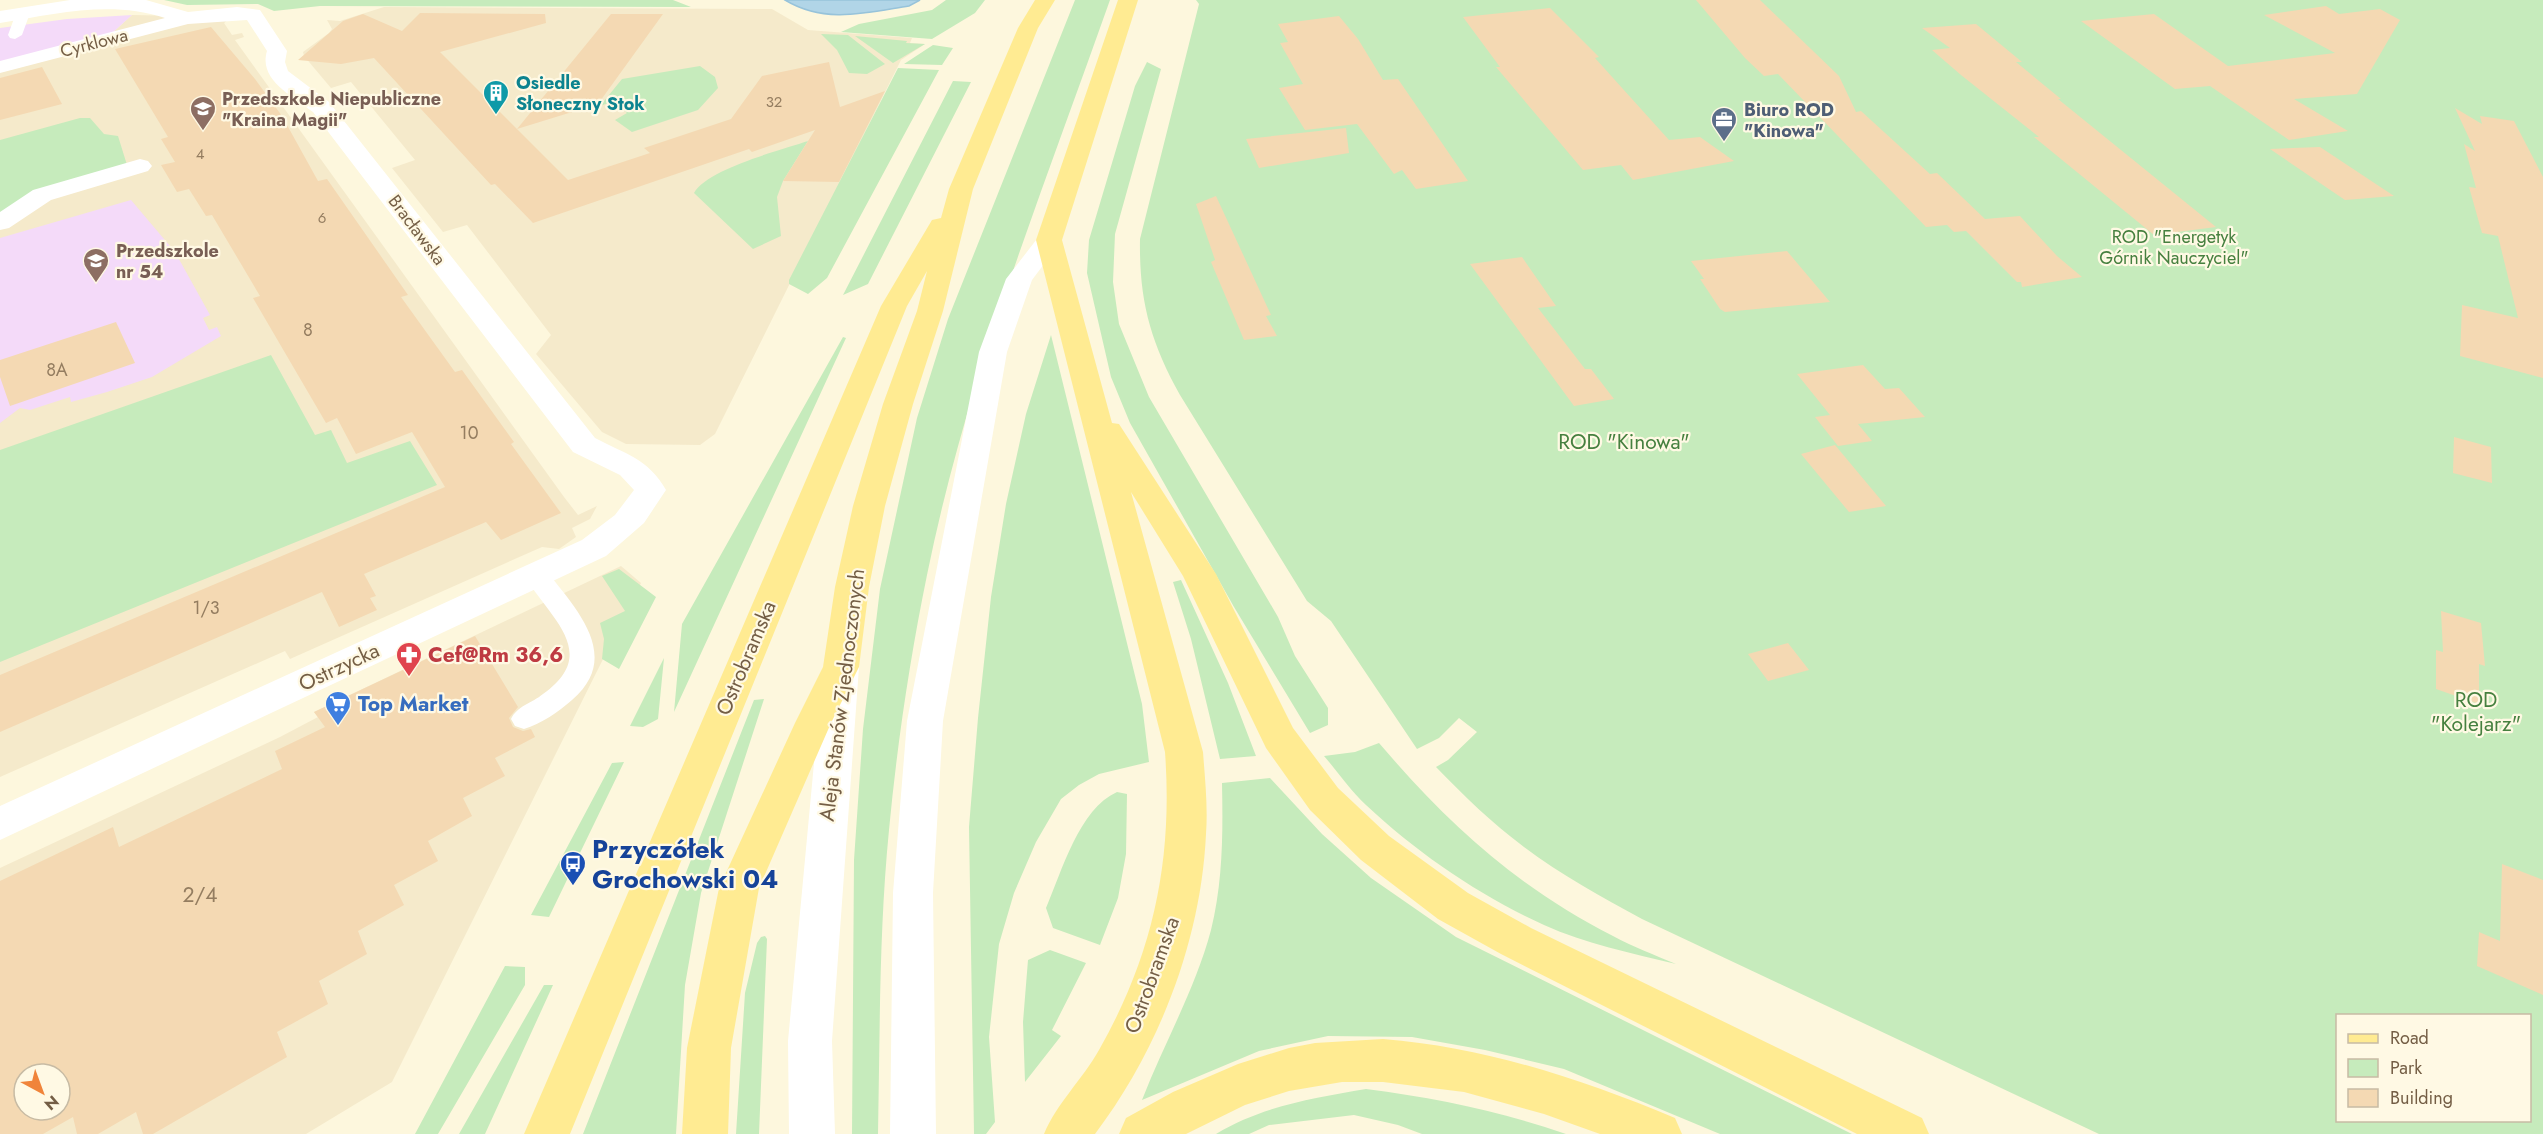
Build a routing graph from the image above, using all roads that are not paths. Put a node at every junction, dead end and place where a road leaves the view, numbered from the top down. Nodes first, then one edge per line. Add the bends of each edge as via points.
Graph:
1 (1045, 0) edge
2 (1128, 0) edge
3 (23, 13) junction
4 (0, 17) edge
5 (187, 18) junction
6 (15, 35) dead end
7 (0, 67) edge
8 (140, 166) dead end
9 (961, 189) junction
10 (0, 223) edge
11 (1049, 240) junction
12 (1092, 407) junction
13 (646, 480) joint
14 (536, 575) junction
15 (841, 667) junction
16 (525, 719) dead end
17 (0, 824) edge
18 (547, 1134) edge
19 (705, 1134) edge
20 (812, 1134) edge
21 (913, 1134) edge
22 (1067, 1134) edge
23 (1142, 1134) edge
24 (1659, 1134) edge
25 (1906, 1134) edge

1 - 9 main road, Aleja Stanów Zjednoczonych via 1028,28
2 - 11 main road
3 - 4 street
3 - 5 street via 127,3
3 - 6 lane
5 - 7 street, Cyrklowa
5 - 13 street, Bracławska via 253,14 277,51 274,62 278,74 321,107 584,445 638,471
8 - 10 street via 42,195
9 - 15 main road, Aleja Stanów Zjednoczonych via 930,311 869,506 852,586
9 - 18 main road, Ostrobramska via 894,306
11 - 12 main road, Ostrobramska
11 - 21 street via 1018,279 993,352 925,721 913,893
12 - 22 main road, Ostrobramska via 1176,719 1188,780 1187,827 1177,908 1150,992 1114,1067
12 - 25 main road via 1198,574 1279,738 1324,799 1350,825 1400,869 1453,906
13 - 14 street, Ostrzycka via 650,490 628,523 594,548
14 - 16 lane via 574,628 586,657 581,675 565,693
14 - 17 street, Ostrzycka
15 - 19 main road via 739,888 709,1048
15 - 20 street, Aleja Stanów Zjednoczonych via 810,1041
23 - 24 main road via 1215,1094 1275,1074 1343,1061 1421,1065 1524,1085

